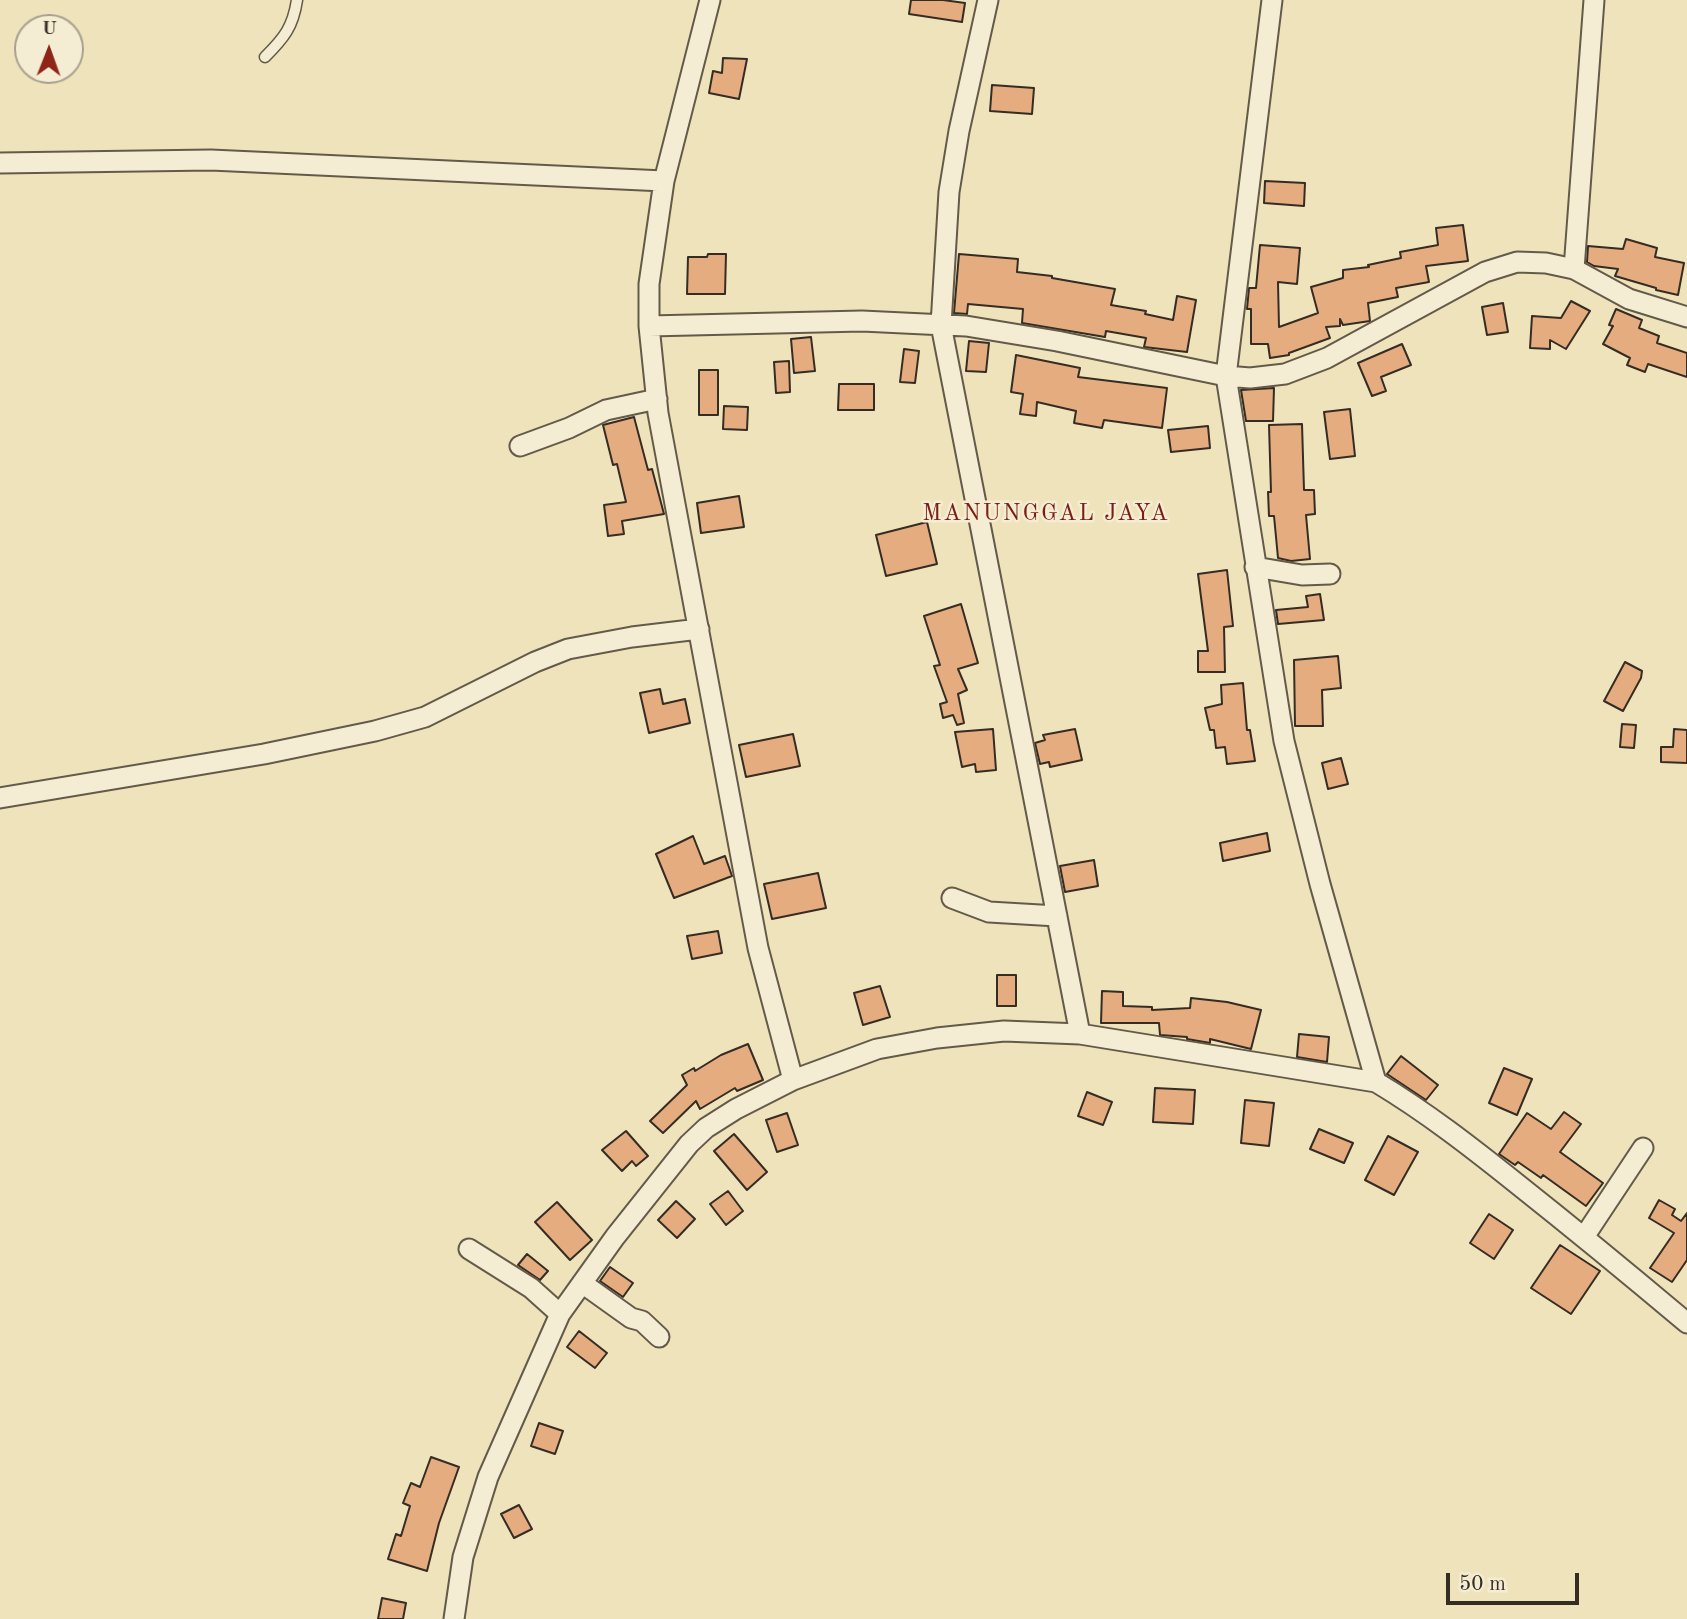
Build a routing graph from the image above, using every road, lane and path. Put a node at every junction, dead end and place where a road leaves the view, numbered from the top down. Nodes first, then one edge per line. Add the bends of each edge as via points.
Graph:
1 (297, 0) edge
2 (710, 0) edge
3 (988, 0) edge
4 (1272, 0) edge
5 (1594, 0) edge
6 (265, 57) dead end
7 (0, 163) edge
8 (664, 181) junction
9 (1574, 269) junction
10 (1687, 317) edge
11 (941, 325) junction
12 (649, 326) junction
13 (1226, 376) junction
14 (657, 399) junction
15 (520, 446) dead end
16 (1255, 566) junction
17 (1331, 574) dead end
18 (699, 629) junction
19 (0, 798) edge
20 (952, 898) dead end
21 (1057, 916) junction
22 (1080, 1034) junction
23 (793, 1080) junction
24 (1377, 1082) junction
25 (1643, 1148) dead end
26 (1584, 1237) junction
27 (468, 1249) dead end
28 (582, 1283) junction
29 (560, 1314) junction
30 (1685, 1317) edge
31 (659, 1337) dead end
32 (454, 1619) edge

1 - 6 lane via 283,40
2 - 8 street
3 - 11 street via 949,192
4 - 13 street
5 - 9 street
7 - 8 street via 211,160
8 - 12 street via 649,284
9 - 10 street via 1629,299
9 - 13 street via 1517,262 1485,272 1326,358 1285,374
11 - 12 street via 862,321
11 - 13 street via 1057,341
11 - 21 street
12 - 14 street
13 - 16 street
14 - 15 street via 606,410
14 - 18 street
16 - 17 street via 1301,575
16 - 24 street via 1284,741
18 - 19 street via 568,649 425,717 376,731
18 - 23 street via 758,948
20 - 21 street via 989,912
21 - 22 street
22 - 23 street via 1004,1031 937,1038 877,1049
22 - 24 street
23 - 28 street via 736,1109 689,1144
24 - 26 street via 1414,1104
25 - 26 street
26 - 30 street
27 - 29 street via 531,1288
28 - 29 street
28 - 31 street
29 - 32 street via 488,1477 463,1557

